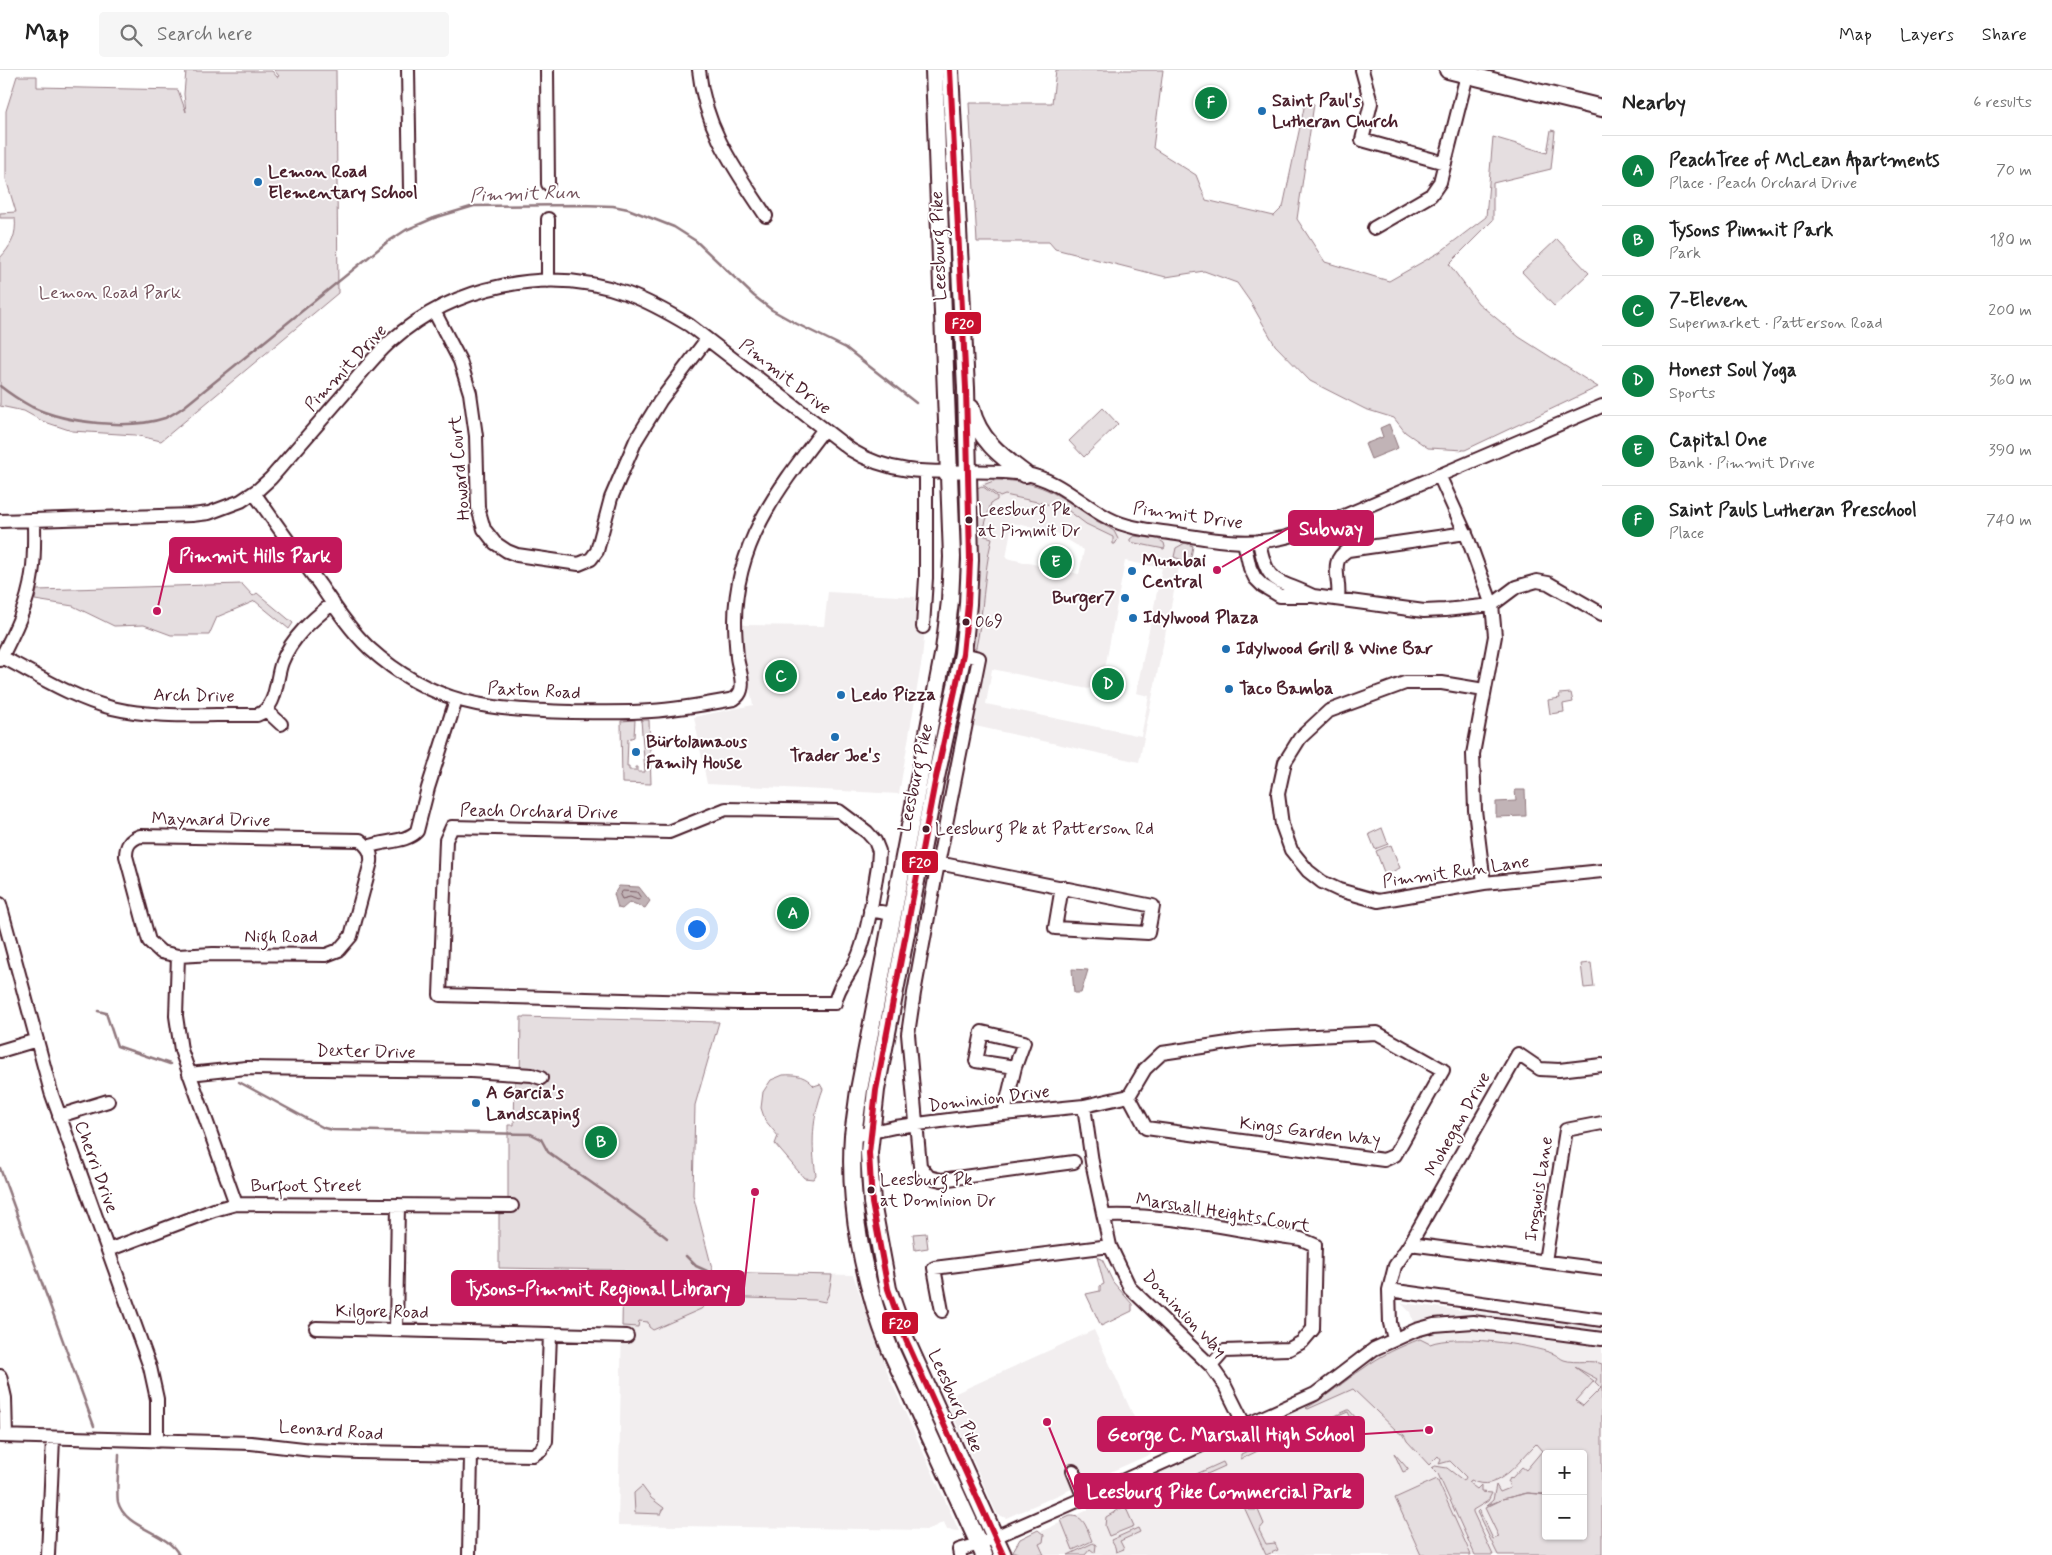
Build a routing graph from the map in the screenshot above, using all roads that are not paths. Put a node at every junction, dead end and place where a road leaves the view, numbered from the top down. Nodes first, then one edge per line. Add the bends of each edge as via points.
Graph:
1 (408, 70) edge
2 (547, 70) edge
3 (700, 70) edge
4 (934, 70) edge
5 (950, 70) edge
6 (1362, 70) edge
7 (1448, 70) edge
8 (1475, 74) edge
9 (1602, 108) edge
10 (1445, 163) junction
11 (548, 184) dead end
12 (410, 189) dead end
13 (766, 216) dead end
14 (548, 220) dead end
15 (1374, 228) dead end
16 (548, 281) junction
17 (434, 311) junction
18 (707, 339) junction
19 (966, 388) junction
20 (1602, 406) edge
21 (824, 430) junction
22 (967, 471) junction
23 (926, 472) junction
24 (949, 472) junction
25 (1025, 474) junction
26 (1438, 475) junction
27 (254, 493) junction
28 (34, 520) junction
29 (0, 521) edge
30 (1466, 533) junction
31 (1259, 541) junction
32 (1244, 542) junction
33 (596, 553) junction
34 (608, 559) dead end
35 (1313, 596) junction
36 (1338, 598) junction
37 (333, 603) junction
38 (1492, 605) junction
39 (1602, 614) edge
40 (923, 627) dead end
41 (963, 654) junction
42 (1, 659) edge
43 (1484, 690) junction
44 (456, 700) junction
45 (266, 710) junction
46 (281, 724) dead end
47 (368, 847) junction
48 (938, 863) junction
49 (1602, 871) edge
50 (1484, 883) junction
51 (1062, 887) junction
52 (0, 904) edge
53 (870, 910) junction
54 (892, 914) junction
55 (178, 956) junction
56 (37, 1040) junction
57 (0, 1050) edge
58 (1602, 1065) edge
59 (1015, 1067) dead end
60 (189, 1074) junction
61 (541, 1078) dead end
62 (1129, 1096) junction
63 (108, 1101) dead end
64 (1084, 1106) junction
65 (1004, 1113) junction
66 (59, 1116) junction
67 (1602, 1123) edge
68 (915, 1125) junction
69 (871, 1132) junction
70 (853, 1136) junction
71 (1074, 1162) dead end
72 (236, 1204) junction
73 (398, 1205) junction
74 (512, 1206) dead end
75 (1104, 1216) junction
76 (1410, 1244) junction
77 (1110, 1246) junction
78 (108, 1250) junction
79 (1545, 1261) junction
80 (1602, 1269) edge
81 (1389, 1290) junction
82 (942, 1311) dead end
83 (1602, 1320) edge
84 (316, 1328) dead end
85 (396, 1330) junction
86 (550, 1334) junction
87 (627, 1336) dead end
88 (1394, 1338) junction
89 (1602, 1339) edge
90 (1211, 1366) junction
91 (0, 1376) edge
92 (1245, 1426) junction
93 (3, 1436) edge
94 (53, 1438) junction
95 (157, 1441) junction
96 (471, 1455) junction
97 (1073, 1471) dead end
98 (1084, 1498) junction
99 (986, 1544) edge
100 (48, 1555) edge
101 (469, 1555) edge
102 (960, 1555) edge
103 (1003, 1555) edge

1 - 12 street
2 - 11 street
3 - 13 street via 704,101 715,133
4 - 24 main road, Leesburg Pike
5 - 19 main road, Leesburg Pike
6 - 10 street via 1371,103 1362,140
7 - 8 main road
8 - 9 main road
8 - 10 street
10 - 15 street via 1440,182 1431,195
14 - 16 street
16 - 17 street, Pimmit Drive via 494,288
16 - 18 street, Pimmit Drive via 591,284 627,294 668,312
17 - 27 street, Pimmit Drive via 384,348 271,478
17 - 33 street, Howard Court via 460,361 470,393 476,436 478,508 484,529 494,543 518,555 579,564
18 - 21 street, Pimmit Drive
18 - 33 street via 660,400 636,440 611,498
19 - 22 main road, Leesburg Pike
19 - 25 main road via 979,431 989,445
20 - 26 street, Pimmit Drive
21 - 23 street, Pimmit Drive via 875,463
21 - 44 street, Paxton Road via 771,501 748,550 735,620 741,689 736,697 670,710 628,712 517,711
22 - 24 street, Pimmit Drive
22 - 25 street, Pimmit Drive
22 - 41 main road, Leesburg Pike via 970,560
23 - 24 street, Pimmit Drive
23 - 40 street
24 - 54 main road, Leesburg Pike via 952,557 944,650
25 - 32 street, Pimmit Drive via 1054,483 1092,509 1126,526
26 - 30 street
26 - 31 street, Pimmit Drive via 1323,525 1291,536
27 - 28 street, Pimmit Drive via 225,508 192,515
27 - 37 street, Paxton Road
28 - 29 street, Pimmit Drive
28 - 42 street via 30,586 19,622
30 - 36 street via 1348,550 1340,554 1336,562 1340,588
30 - 38 street
31 - 32 street, Pimmit Drive
31 - 35 street via 1267,571 1274,579
32 - 35 street via 1250,568 1262,586 1280,596
33 - 34 street
35 - 36 street
36 - 38 street via 1424,611
37 - 44 street, Paxton Road via 352,630 387,663 419,684
37 - 45 street via 310,622 290,647 277,676 271,705
38 - 39 street via 1516,587 1537,581 1548,583
38 - 43 street via 1495,636
41 - 48 street via 980,658
41 - 69 main road, Leesburg Pike via 876,1090
42 - 45 street, Arch Drive via 79,696 126,711 257,715
43 - 50 street via 1473,754 1474,810
43 - 50 street, Pimmit Run Lane via 1442,683 1405,683 1329,712 1300,738 1284,762 1278,794 1282,825 1291,850 1308,871 1339,890 1378,901
44 - 47 street via 417,831 405,839
45 - 46 street
47 - 55 street, Nigh Road via 371,862 351,936 339,950 326,955
47 - 55 street, Maynard Drive via 355,839 140,836 133,839 126,849 126,856 146,934 161,952
48 - 51 street
48 - 68 street via 908,1034
49 - 50 street, Pimmit Run Lane
51 - 51 street via 1055,928 1148,933 1153,906
52 - 56 street, Cherri Drive
53 - 53 street, Peach Orchard Drive via 879,852 867,832 839,811 726,809 669,832 452,827 446,840 440,995 835,1003 860,952
53 - 54 street
54 - 70 main road, Leesburg Pike
55 - 60 street via 176,1016
56 - 57 street
56 - 66 street, Cherri Drive
58 - 76 street, Mohegan Drive via 1540,1069 1518,1054
59 - 65 street
60 - 61 street, Dexter Drive via 246,1068 471,1071
60 - 72 street
62 - 62 street, Kings Garden Way via 1146,1128 1384,1160 1395,1155 1443,1070 1377,1033 1255,1039 1162,1053 1145,1069
62 - 64 street, Dominion Drive
63 - 66 street
64 - 65 street, Dominion Drive
64 - 75 street, Dominion Way
65 - 68 street, Dominion Drive
66 - 78 street, Cherri Drive
67 - 79 street, Iroquois Lane via 1566,1130
68 - 69 street, Dominion Drive
68 - 71 street via 920,1166 929,1177 941,1180
69 - 70 street, Dominion Drive
69 - 99 main road, Leesburg Pike via 872,1203 888,1290
70 - 99 main road, Leesburg Pike via 855,1204 867,1283 877,1316 890,1349
72 - 73 street, Burfoot Street
72 - 78 street, Burfoot Street
73 - 74 street, Burfoot Street
73 - 85 street
75 - 77 street, Dominion Way
75 - 90 street, Marshall Heights Court via 1141,1216 1301,1239 1316,1245 1313,1329 1302,1342 1289,1349 1224,1351
76 - 79 street, Iroquois Lane
76 - 81 street, Mohegan Drive via 1395,1266
77 - 82 street via 934,1268
77 - 90 street, Dominion Way via 1130,1288
78 - 95 street, Cherri Drive via 156,1388
79 - 80 street, Iroquois Lane
81 - 83 street
81 - 88 street, Mohegan Drive
84 - 85 street, Kilgore Road
85 - 86 street, Kilgore Road
86 - 87 street, Kilgore Road
86 - 96 street, Leonard Road via 547,1434 543,1453 526,1456
88 - 89 street via 1434,1326 1473,1322
88 - 92 street via 1361,1357 1314,1394
90 - 92 street, Dominion Way
91 - 93 street via 4,1398
92 - 98 street
93 - 94 street, Leonard Road
94 - 95 street, Leonard Road
94 - 100 street
95 - 96 street, Leonard Road
96 - 101 street
97 - 98 street
98 - 99 street
99 - 102 street via 959,1550
99 - 103 main road, Leesburg Pike

